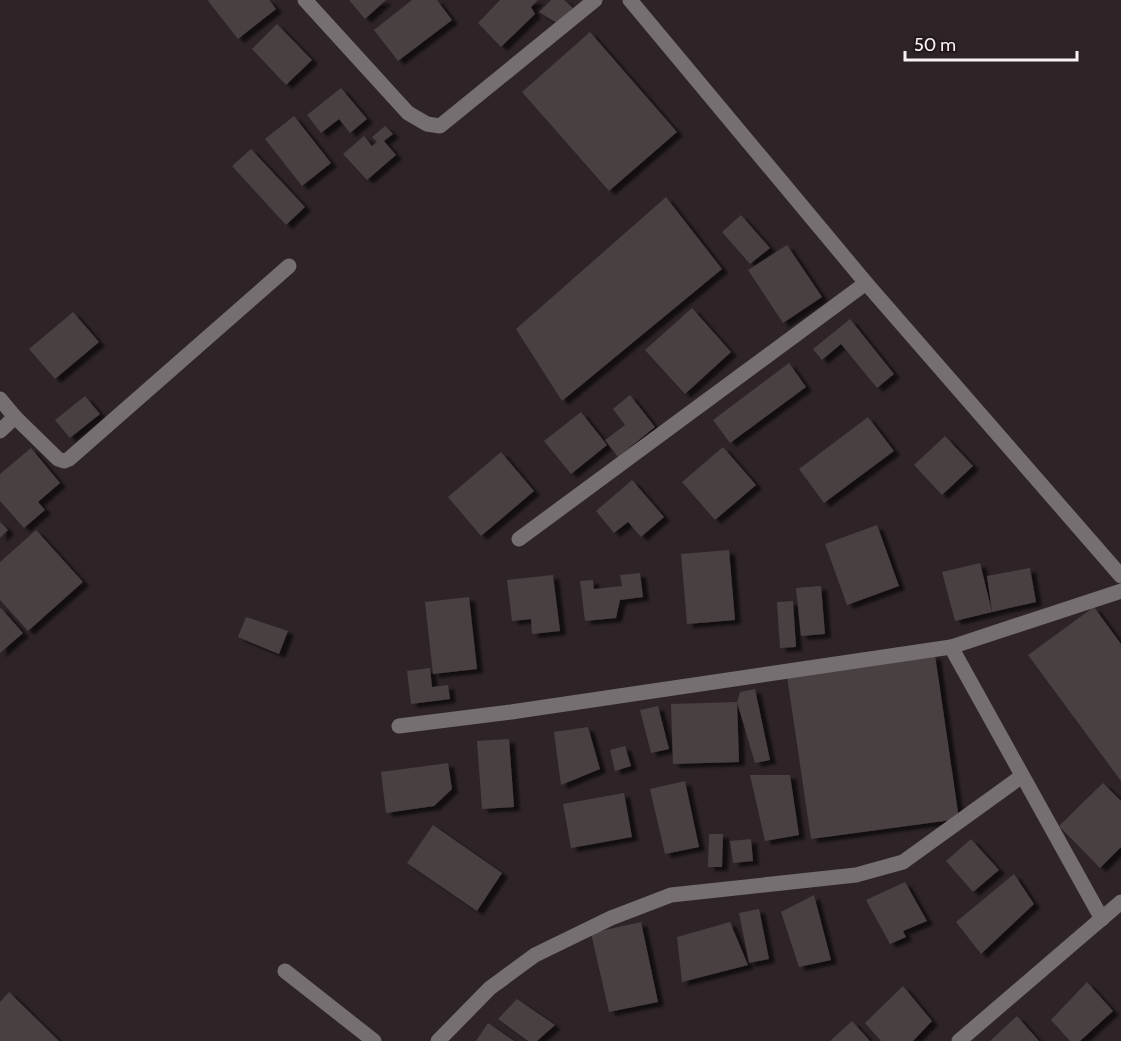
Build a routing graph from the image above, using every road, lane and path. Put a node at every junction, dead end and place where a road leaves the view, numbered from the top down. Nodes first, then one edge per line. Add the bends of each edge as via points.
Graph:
1 (305, 0) edge
2 (595, 0) edge
3 (630, 0) edge
4 (289, 266) dead end
5 (866, 283) junction
6 (0, 399) edge
7 (15, 417) junction
8 (0, 431) edge
9 (519, 539) dead end
10 (1121, 576) edge
11 (1121, 591) edge
12 (951, 647) junction
13 (399, 726) dead end
14 (1022, 776) junction
15 (1121, 902) edge
16 (1102, 919) junction
17 (285, 971) dead end
18 (374, 1041) edge
19 (438, 1041) edge
20 (959, 1041) edge

1 - 2 street via 408,113 427,124 440,126
3 - 5 street
4 - 7 street via 69,459 58,459
5 - 9 street
5 - 10 street
6 - 7 street
7 - 8 street
11 - 12 street
12 - 13 street
12 - 14 street
14 - 16 street
14 - 19 street via 903,862 856,876 671,895 611,918 535,955 490,988
15 - 16 street
16 - 20 street
17 - 18 street

